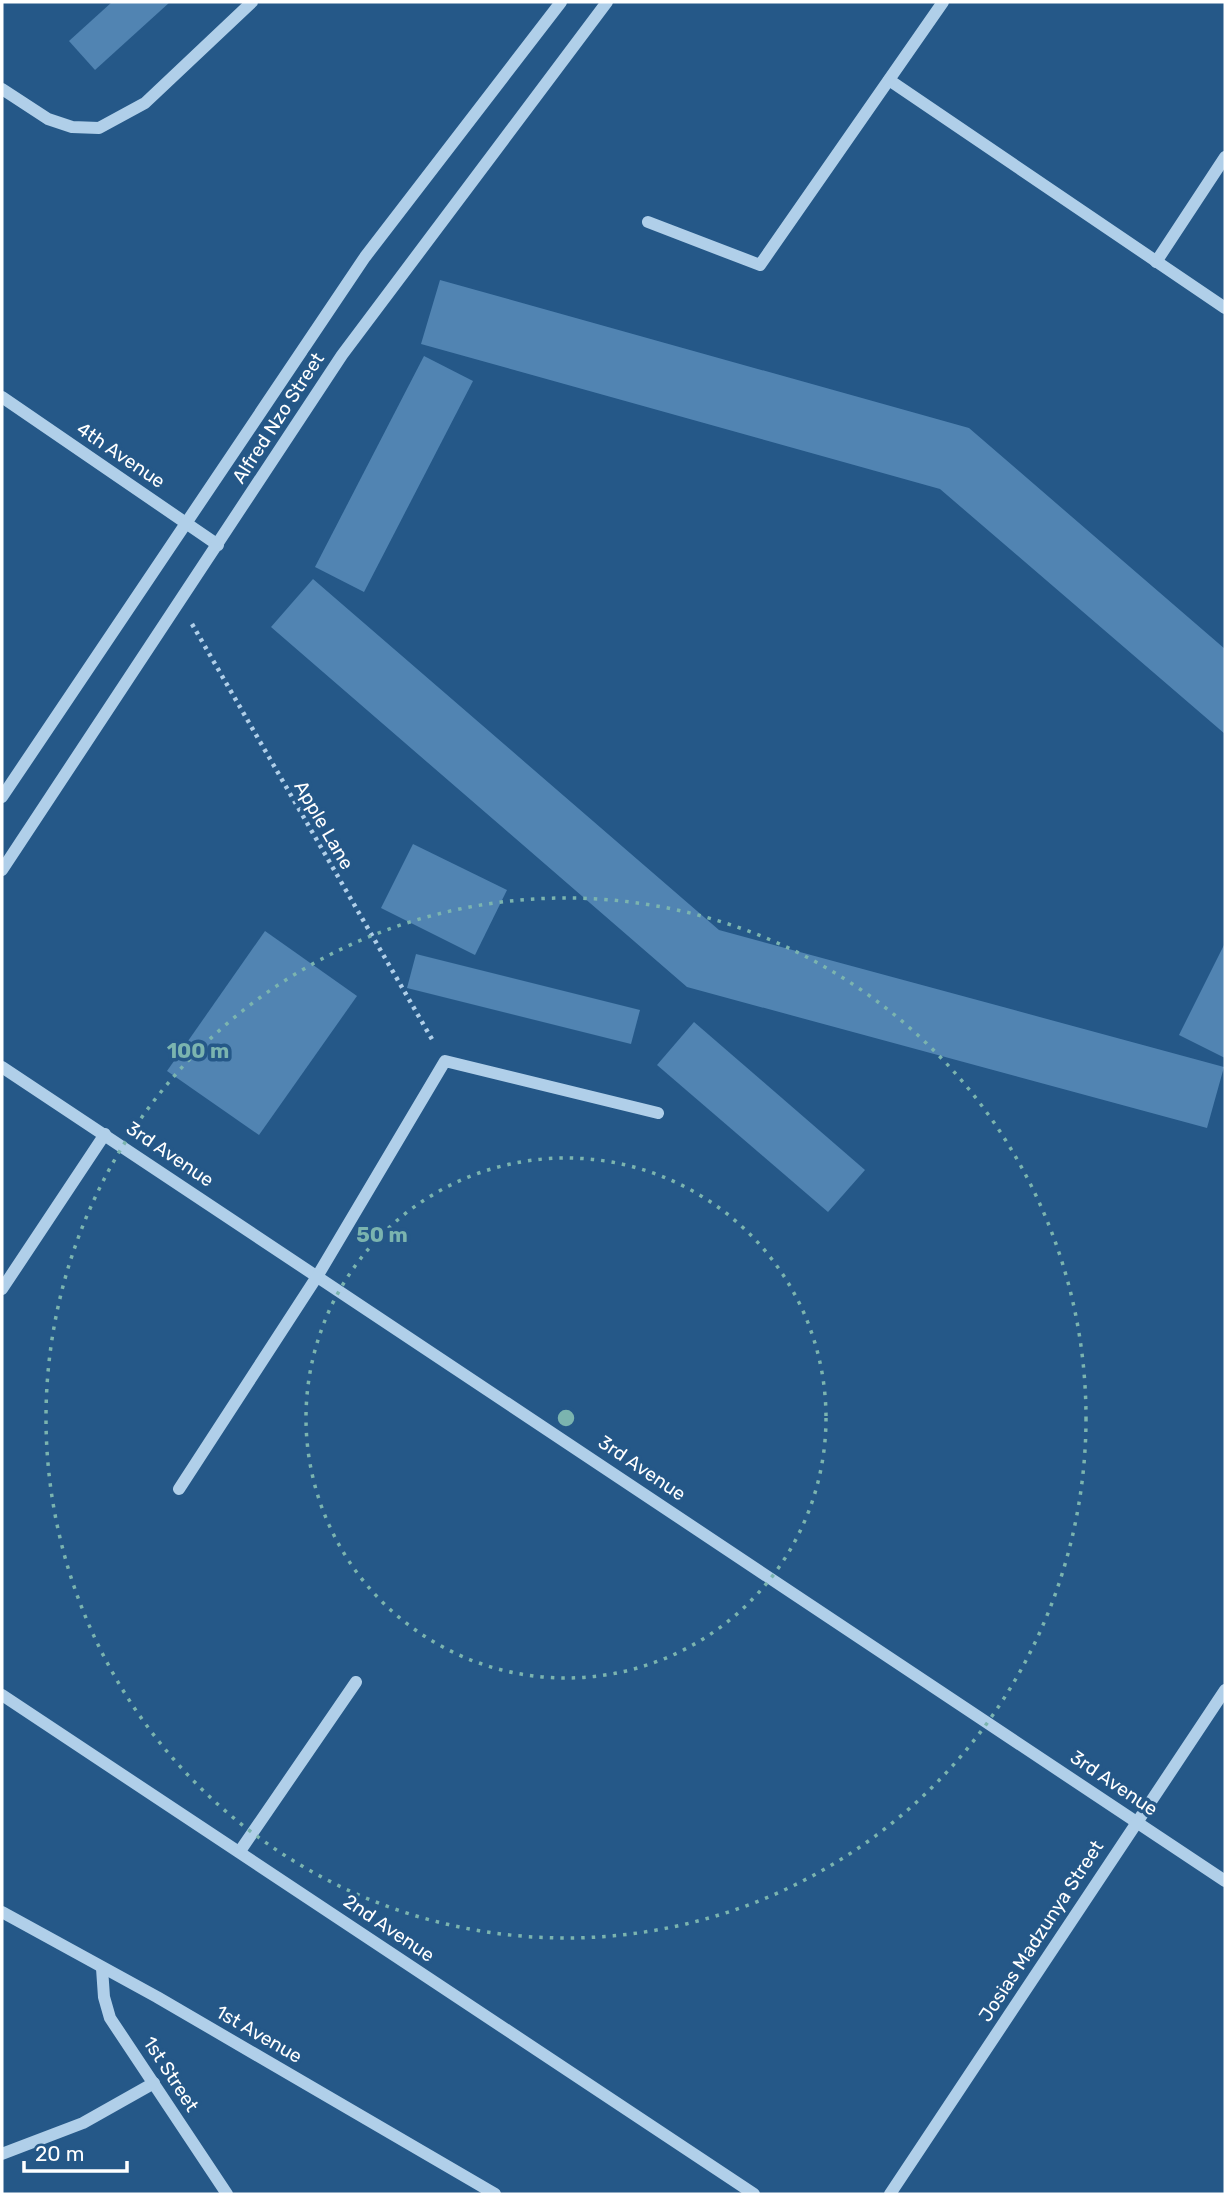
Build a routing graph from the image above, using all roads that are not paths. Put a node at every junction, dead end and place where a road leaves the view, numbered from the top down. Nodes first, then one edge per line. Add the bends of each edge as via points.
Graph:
1 (252, 2) edge
2 (561, 2) edge
3 (607, 2) edge
4 (943, 2) edge
5 (889, 80) junction
6 (2, 89) edge
7 (1225, 157) edge
8 (648, 222) dead end
9 (1156, 261) junction
10 (1225, 308) edge
11 (2, 397) edge
12 (185, 522) junction
13 (218, 545) junction
14 (2, 797) edge
15 (2, 870) edge
16 (2, 1067) edge
17 (658, 1113) dead end
18 (105, 1134) junction
19 (318, 1275) junction
20 (2, 1289) edge
21 (179, 1489) dead end
22 (356, 1682) dead end
23 (1225, 1690) edge
24 (2, 1695) edge
25 (1136, 1821) junction
26 (240, 1851) junction
27 (1225, 1881) edge
28 (2, 1912) edge
29 (102, 1968) junction
30 (154, 2082) junction
31 (2, 2154) edge
32 (227, 2194) edge
33 (495, 2194) edge
34 (754, 2194) edge
35 (890, 2194) edge

1 - 6 street via 145,103 99,128 72,127 48,119
2 - 12 street, Alfred Nzo Street via 365,257
3 - 13 street, Alfred Nzo Street via 342,355
4 - 5 street
5 - 8 street via 761,265
5 - 9 street
7 - 9 street
9 - 10 street
11 - 12 street, 4th Avenue
12 - 13 street, 4th Avenue
12 - 14 street, Alfred Nzo Street
13 - 15 street, Alfred Nzo Street
16 - 18 street, 3rd Avenue
17 - 19 street via 445,1061
18 - 19 street, 3rd Avenue
18 - 20 street
19 - 21 street
19 - 25 street, 3rd Avenue
22 - 26 street
23 - 25 street, Josias Madzunya Street
24 - 26 street, 2nd Avenue
25 - 27 street, 3rd Avenue
25 - 35 street, Josias Madzunya Street
26 - 34 street, 2nd Avenue
28 - 29 street, 1st Avenue
29 - 30 street, 1st Street via 110,2018
29 - 33 street, 1st Avenue
30 - 31 street via 83,2123
30 - 32 street, 1st Street

